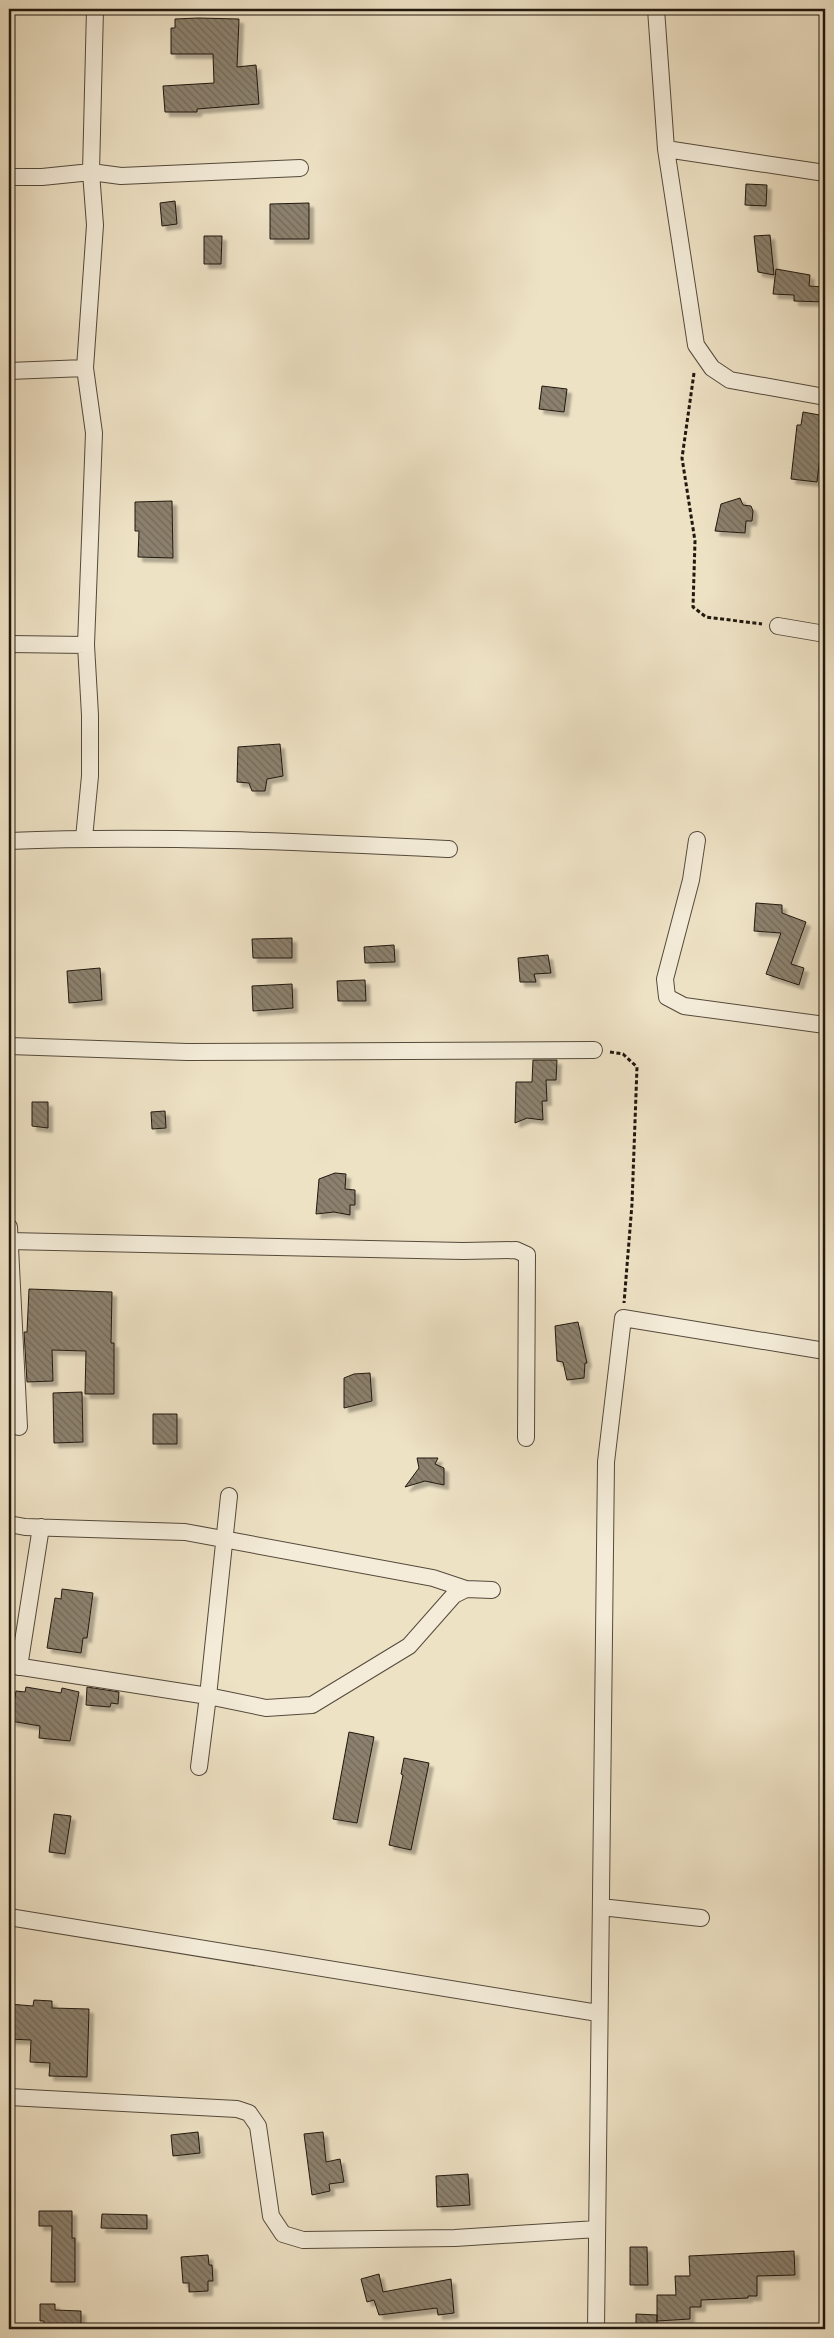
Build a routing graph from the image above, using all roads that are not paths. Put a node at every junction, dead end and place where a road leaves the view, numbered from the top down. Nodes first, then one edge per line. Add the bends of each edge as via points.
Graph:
1 (95, 9) edge
2 (656, 9) edge
3 (666, 149) junction
4 (300, 168) dead end
5 (91, 172) junction
6 (825, 173) edge
7 (9, 177) edge
8 (85, 368) junction
9 (9, 371) edge
10 (825, 397) edge
11 (778, 626) road end
12 (825, 634) edge
13 (9, 644) edge
14 (86, 645) junction
15 (84, 838) junction
16 (696, 840) dead end
17 (9, 841) edge
18 (449, 849) dead end
19 (825, 1025) edge
20 (9, 1046) edge
21 (594, 1050) road end
22 (9, 1236) edge
23 (825, 1351) edge
24 (20, 1427) dead end
25 (526, 1438) dead end
26 (229, 1496) dead end
27 (9, 1524) edge
28 (42, 1527) junction
29 (224, 1541) junction
30 (466, 1589) junction
31 (492, 1590) dead end
32 (14, 1666) edge
33 (208, 1696) junction
34 (198, 1767) dead end
35 (601, 1907) junction
36 (9, 1917) edge
37 (701, 1918) dead end
38 (598, 2013) junction
39 (9, 2097) edge
40 (597, 2229) junction
41 (596, 2329) edge

1 - 5 street
2 - 3 street
3 - 6 street
3 - 10 street via 696,345 712,368 730,380
4 - 5 street via 121,176
5 - 7 street
5 - 8 street via 95,225
8 - 9 street
8 - 14 street via 94,433
11 - 12 street
13 - 14 street
14 - 15 street via 90,776
15 - 17 street
15 - 18 street via 274,840
16 - 19 street via 691,880 664,979 667,997 684,1006
20 - 21 street via 187,1052
22 - 24 street
22 - 25 street via 516,1250 526,1255
23 - 35 street via 623,1318 606,1462
26 - 29 street
27 - 28 street
28 - 29 street via 185,1532
28 - 32 street
29 - 30 street via 433,1578
29 - 33 street
30 - 31 street
30 - 33 street via 454,1595 409,1646 312,1705 266,1708
32 - 33 street
33 - 34 street
35 - 37 street
35 - 38 street
36 - 38 street
38 - 40 street
39 - 40 street via 236,2109 249,2113 258,2126 271,2216 283,2234 303,2240 455,2238
40 - 41 street

